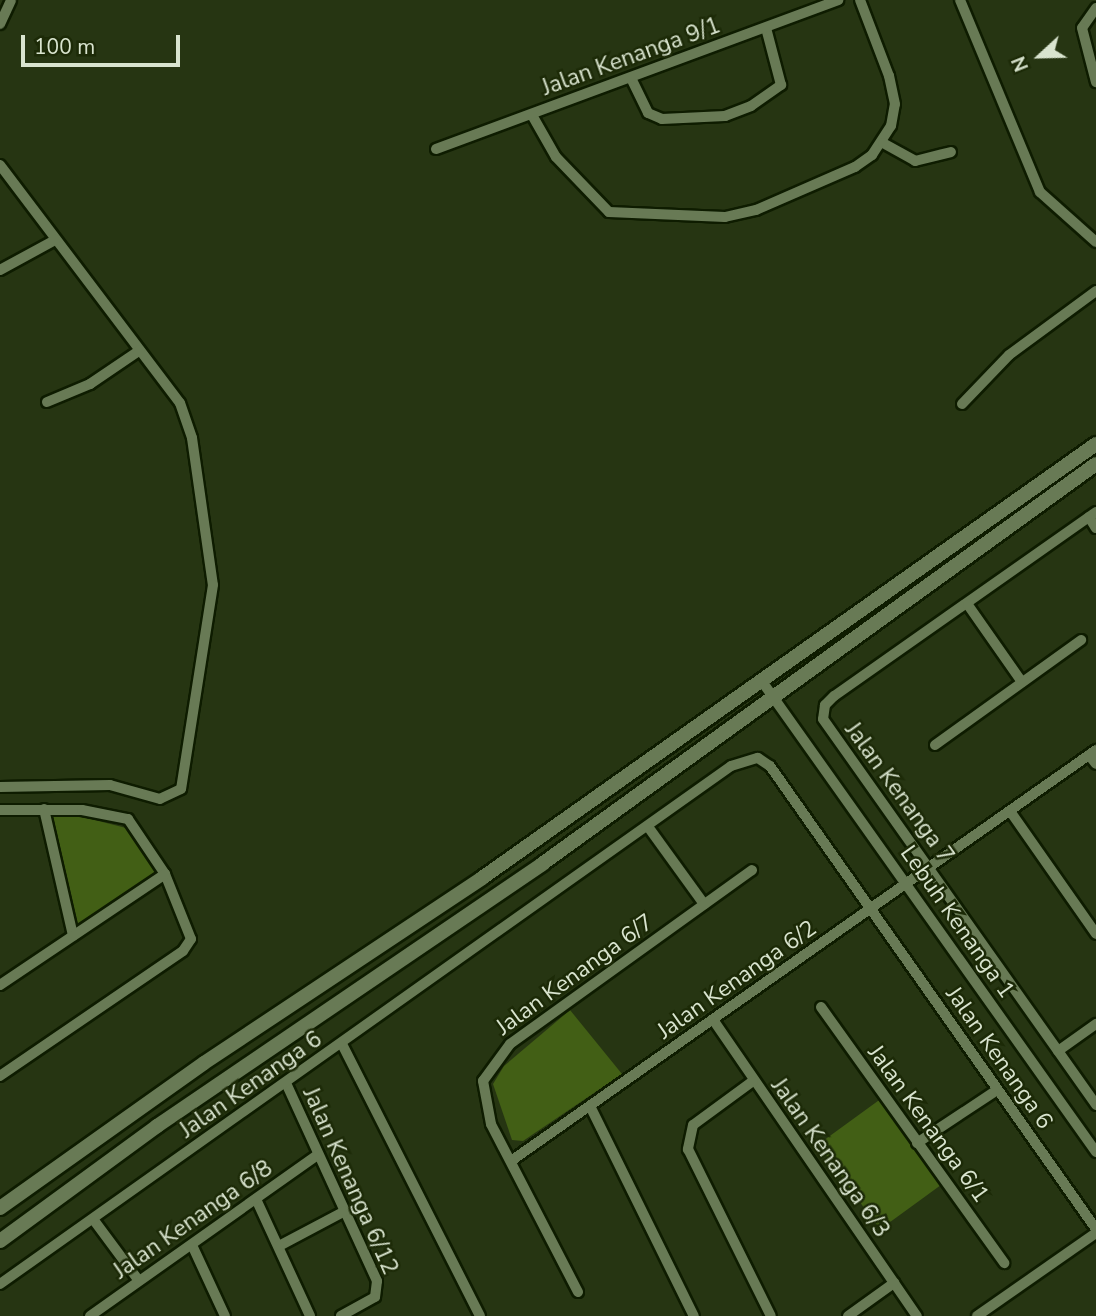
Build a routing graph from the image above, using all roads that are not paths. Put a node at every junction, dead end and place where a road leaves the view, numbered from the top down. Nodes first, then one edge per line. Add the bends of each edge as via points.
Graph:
1 (838, 0) edge
2 (860, 0) edge
3 (960, 0) edge
4 (7, 3) edge
5 (1096, 8) edge
6 (0, 24) edge
7 (766, 28) junction
8 (631, 78) junction
9 (1096, 82) edge
10 (532, 115) junction
11 (883, 143) junction
12 (436, 149) dead end
13 (951, 152) dead end
14 (0, 165) edge
15 (3, 175) edge
16 (55, 240) junction
17 (1096, 242) edge
18 (0, 270) edge
19 (1096, 291) edge
20 (140, 350) junction
21 (47, 402) dead end
22 (962, 404) dead end
23 (1096, 444) edge
24 (1096, 464) edge
25 (1092, 514) edge
26 (1096, 528) edge
27 (968, 605) junction
28 (1081, 640) dead end
29 (761, 680) junction
30 (1022, 682) junction
31 (773, 696) junction
32 (935, 745) dead end
33 (1092, 752) edge
34 (1096, 764) edge
35 (0, 786) edge
36 (44, 809) junction
37 (0, 810) edge
38 (1010, 811) junction
39 (649, 828) junction
40 (930, 866) junction
41 (752, 870) dead end
42 (164, 874) junction
43 (906, 884) junction
44 (704, 904) junction
45 (870, 909) junction
46 (1096, 934) edge
47 (73, 936) junction
48 (0, 971) edge
49 (1, 984) edge
50 (821, 1007) dead end
51 (713, 1021) junction
52 (1096, 1024) edge
53 (342, 1044) junction
54 (1058, 1051) junction
55 (0, 1076) edge
56 (753, 1081) junction
57 (286, 1083) junction
58 (997, 1090) junction
59 (1096, 1105) edge
60 (591, 1108) junction
61 (917, 1143) junction
62 (1096, 1152) edge
63 (317, 1155) junction
64 (510, 1161) junction
65 (256, 1199) junction
66 (0, 1208) edge
67 (345, 1211) junction
68 (93, 1219) junction
69 (1096, 1231) edge
70 (0, 1241) edge
71 (192, 1245) junction
72 (279, 1246) junction
73 (1004, 1264) dead end
74 (139, 1281) junction
75 (894, 1283) junction
76 (0, 1284) edge
77 (578, 1292) dead end
78 (223, 1315) edge
79 (90, 1316) edge
80 (310, 1316) edge
81 (341, 1316) edge
82 (480, 1316) edge
83 (694, 1316) edge
84 (771, 1316) edge
85 (848, 1316) edge
86 (917, 1316) edge
87 (977, 1316) edge

1 - 7 street, Jalan Kenanga 9/1
2 - 11 street via 895,104
3 - 17 street via 1040,192
4 - 6 street
5 - 9 street via 1082,28
7 - 8 street, Jalan Kenanga 9/1
7 - 8 street via 781,85 751,106 714,117 662,119 648,113
8 - 10 street, Jalan Kenanga 9/1
10 - 11 street via 541,137 597,204 626,217 741,215 855,167
10 - 12 street, Jalan Kenanga 9/1
11 - 13 street via 915,161
14 - 15 street
15 - 16 street
16 - 18 street
16 - 20 street
19 - 22 street via 1009,355
20 - 21 street via 90,384
20 - 35 street via 186,416 212,570 213,603 187,773 181,789 160,799 110,785
23 - 29 street
24 - 31 street
25 - 26 street
25 - 27 street, Jalan Kenanga 7
27 - 30 street
27 - 40 street, Jalan Kenanga 7 via 825,705 828,729
28 - 30 street
29 - 31 street, Lebuh Kenanga 1
29 - 66 street
30 - 32 street
31 - 43 street, Lebuh Kenanga 1
31 - 70 street
33 - 34 street
33 - 38 street, Jalan Kenanga 6/2
36 - 37 street
36 - 42 street via 128,819 139,828
36 - 47 street
38 - 40 street, Jalan Kenanga 6/2
38 - 46 street
39 - 44 street
39 - 45 street, Jalan Kenanga 6 via 731,766 758,758 770,766
39 - 53 street
40 - 43 street, Jalan Kenanga 6/2
40 - 54 street, Jalan Kenanga 7
41 - 44 street, Jalan Kenanga 6/7
42 - 47 street
42 - 55 street via 190,929 183,951
43 - 45 street, Jalan Kenanga 6/2
43 - 62 street, Lebuh Kenanga 1
44 - 64 street, Jalan Kenanga 6/7 via 493,1062 482,1081 483,1101
45 - 51 street, Jalan Kenanga 6/2
45 - 58 street, Jalan Kenanga 6
47 - 49 street
48 - 49 street
50 - 61 street, Jalan Kenanga 6/1
51 - 56 street, Jalan Kenanga 6/3
51 - 60 street, Jalan Kenanga 6/2
52 - 54 street
53 - 57 street, Jalan Kenanga 6
53 - 82 street, Jalan Kenanga 6
54 - 59 street, Jalan Kenanga 7
56 - 75 street, Jalan Kenanga 6/3
56 - 84 street via 693,1125 688,1149
57 - 63 street, Jalan Kenanga 6/12
57 - 68 street, Jalan Kenanga 6
58 - 61 street
58 - 69 street, Jalan Kenanga 6
60 - 64 street, Jalan Kenanga 6/2
60 - 83 street
61 - 73 street, Jalan Kenanga 6/1
63 - 65 street, Jalan Kenanga 6/8
63 - 67 street, Jalan Kenanga 6/12
64 - 77 street, Jalan Kenanga 6/7
65 - 71 street, Jalan Kenanga 6/8
65 - 72 street
67 - 72 street
67 - 81 street, Jalan Kenanga 6/12 via 378,1290
68 - 74 street
68 - 76 street, Jalan Kenanga 6
69 - 87 street
71 - 74 street, Jalan Kenanga 6/8
71 - 78 street
72 - 80 street
74 - 79 street, Jalan Kenanga 6/8
75 - 85 street
75 - 86 street, Jalan Kenanga 6/3

